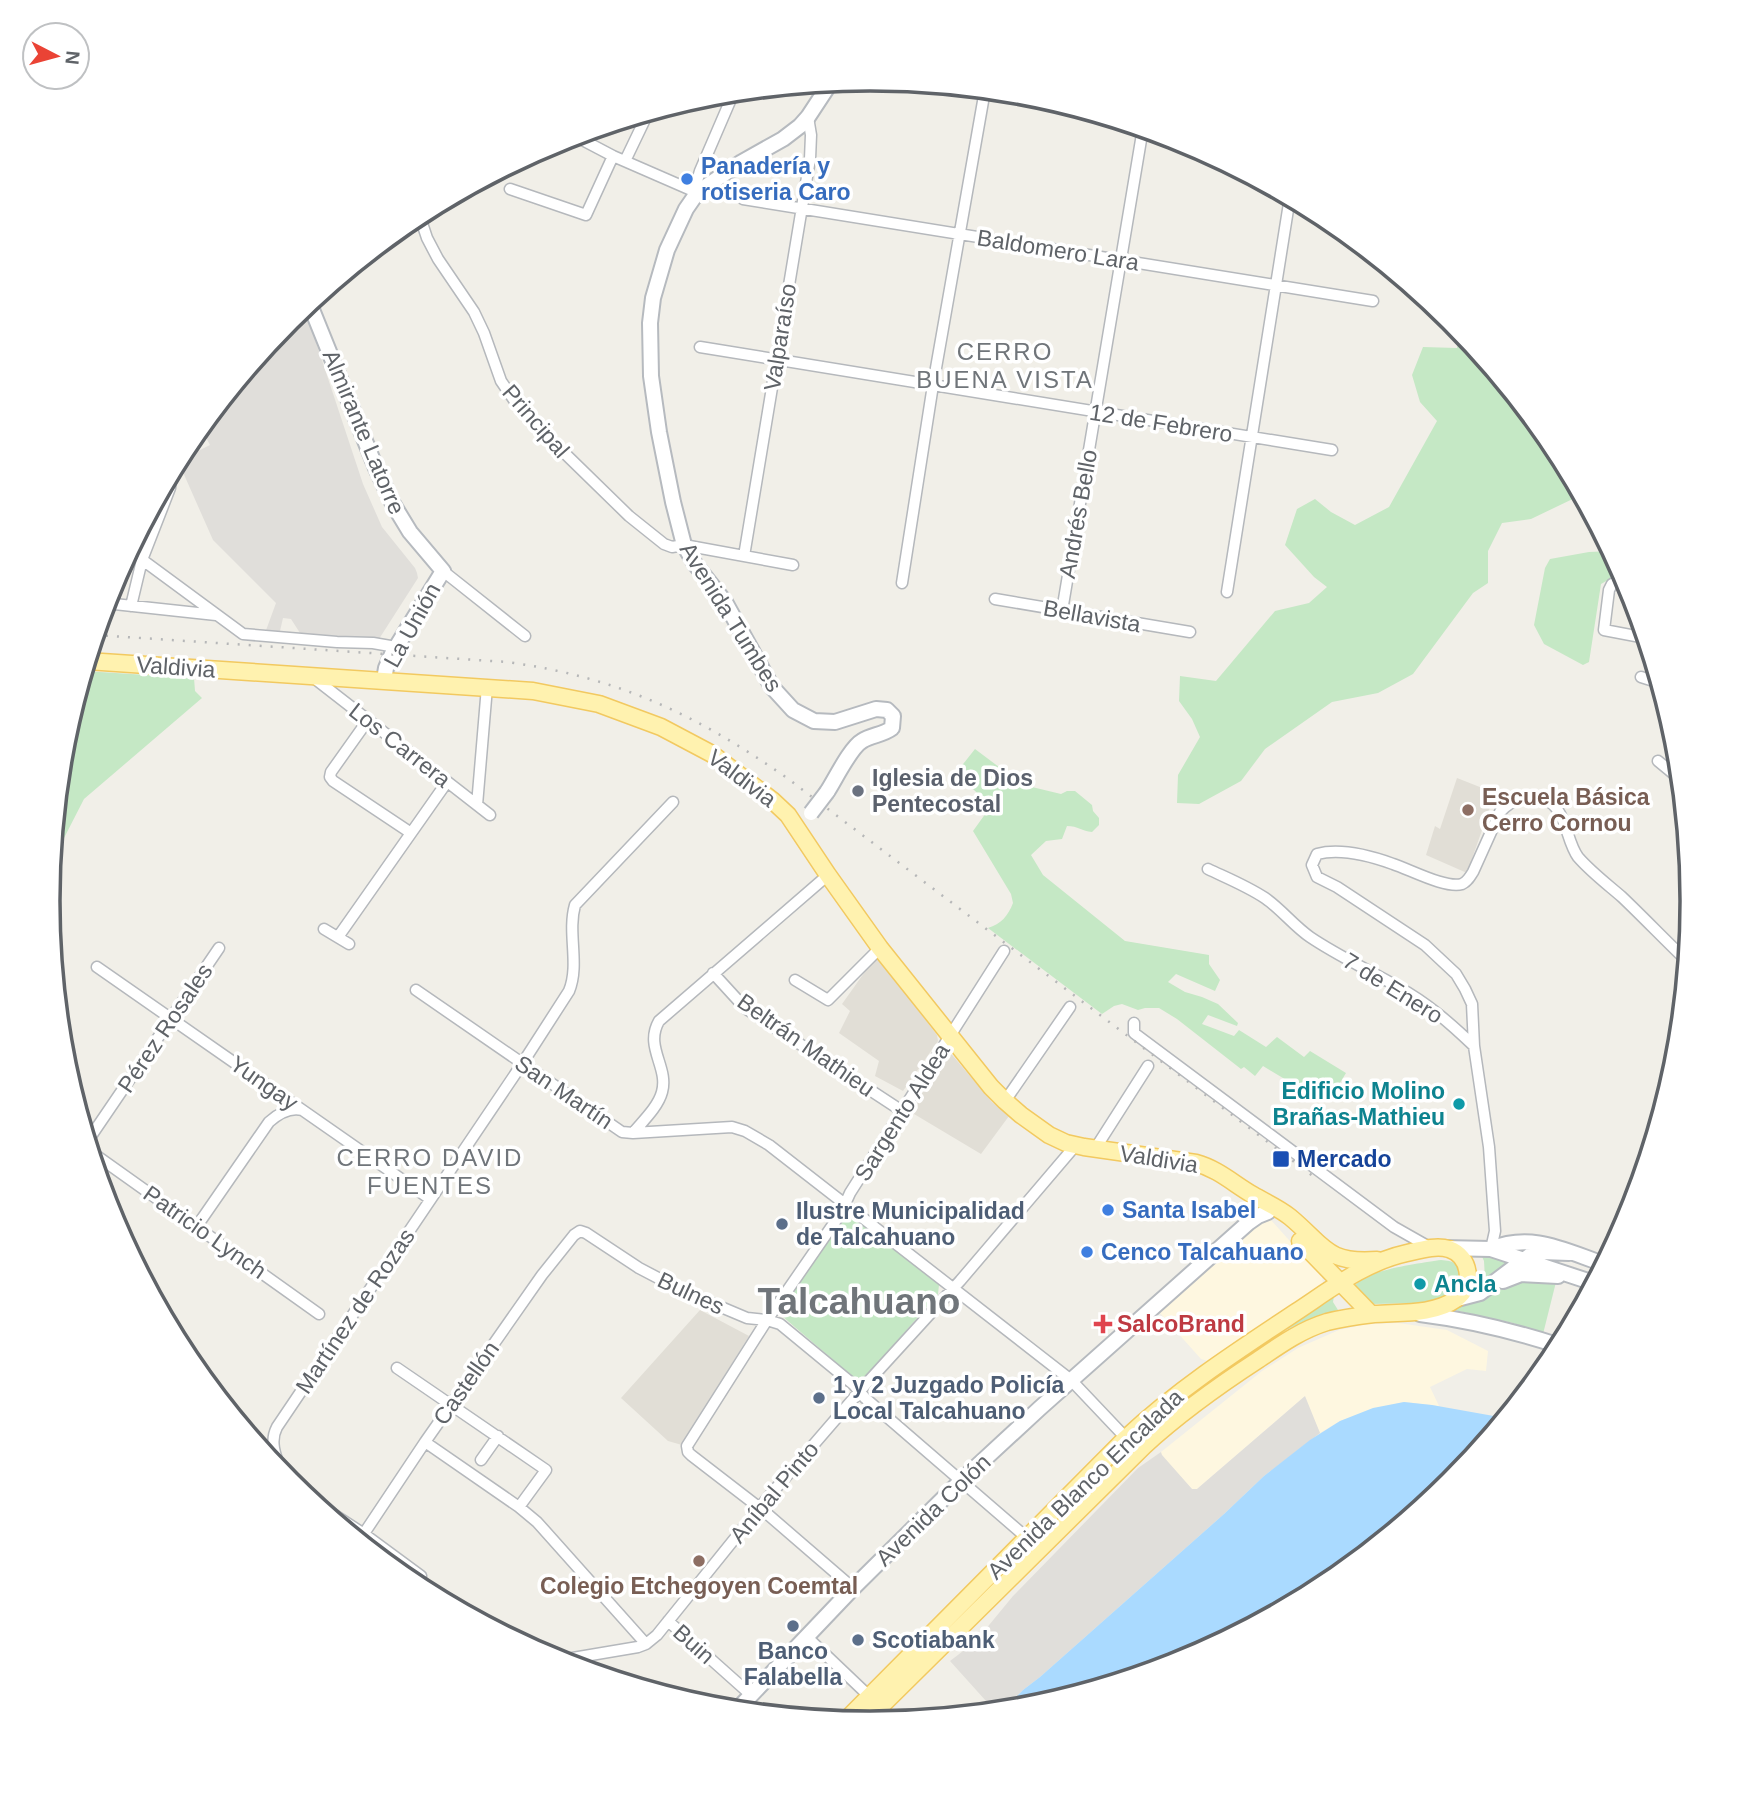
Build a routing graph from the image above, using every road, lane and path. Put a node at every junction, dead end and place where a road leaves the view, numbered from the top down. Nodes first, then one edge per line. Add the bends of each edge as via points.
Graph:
1 (825, 92) edge
2 (984, 98) edge
3 (729, 103) edge
4 (808, 117) junction
5 (643, 123) edge
6 (1141, 138) edge
7 (587, 142) edge
8 (613, 156) junction
9 (625, 162) junction
10 (510, 189) dead end
11 (698, 192) junction
12 (743, 199) dead end
13 (1288, 207) edge
14 (802, 208) junction
15 (423, 225) edge
16 (960, 234) junction
17 (1120, 260) junction
18 (1276, 286) junction
19 (1373, 301) dead end
20 (313, 313) edge
21 (700, 347) dead end
22 (776, 360) junction
23 (933, 385) junction
24 (1095, 412) junction
25 (1251, 437) junction
26 (1332, 450) dead end
27 (153, 523) edge
28 (684, 545) junction
29 (137, 556) edge
30 (744, 556) junction
31 (142, 560) junction
32 (793, 565) dead end
33 (443, 571) junction
34 (902, 583) dead end
35 (1615, 583) edge
36 (1227, 592) dead end
37 (995, 599) dead end
38 (116, 604) edge
39 (131, 606) junction
40 (1062, 611) junction
41 (217, 615) junction
42 (1190, 632) dead end
43 (526, 636) dead end
44 (1636, 636) edge
45 (396, 647) junction
46 (96, 662) edge
47 (310, 675) junction
48 (1642, 677) dead end
49 (1649, 679) edge
50 (384, 680) junction
51 (487, 687) junction
52 (368, 720) junction
53 (1658, 761) dead end
54 (1670, 771) edge
55 (447, 782) junction
56 (673, 802) dead end
57 (477, 805) junction
58 (490, 815) dead end
59 (797, 830) junction
60 (411, 833) junction
61 (1208, 869) dead end
62 (828, 875) junction
63 (324, 929) dead end
64 (338, 937) junction
65 (349, 944) dead end
66 (219, 948) dead end
67 (880, 948) junction
68 (1004, 951) dead end
69 (1679, 953) edge
70 (97, 967) dead end
71 (713, 973) junction
72 (795, 980) dead end
73 (416, 990) dead end
74 (1070, 1007) dead end
75 (171, 1019) junction
76 (1135, 1023) dead end
77 (950, 1035) junction
78 (1474, 1046) junction
79 (522, 1064) junction
80 (1148, 1066) dead end
81 (1004, 1101) junction
82 (303, 1111) junction
83 (902, 1111) junction
84 (94, 1133) edge
85 (633, 1133) junction
86 (1075, 1146) junction
87 (1096, 1149) junction
88 (102, 1160) edge
89 (430, 1199) junction
90 (845, 1203) junction
91 (1274, 1211) junction
92 (197, 1226) junction
93 (1394, 1227) junction
94 (580, 1231) joint
95 (1436, 1248) junction
96 (1491, 1249) junction
97 (1409, 1252) junction
98 (1569, 1253) junction
99 (1384, 1259) junction
100 (1523, 1260) junction
101 (1596, 1261) edge
102 (1586, 1280) edge
103 (1585, 1281) edge
104 (1340, 1283) junction
105 (953, 1288) junction
106 (1480, 1293) junction
107 (1457, 1299) junction
108 (1408, 1312) junction
109 (319, 1314) dead end
110 (1371, 1314) junction
111 (767, 1320) junction
112 (1549, 1343) edge
113 (397, 1368) dead end
114 (1071, 1380) junction
115 (860, 1392) junction
116 (451, 1405) junction
117 (498, 1436) junction
118 (1126, 1438) junction
119 (425, 1442) junction
120 (274, 1449) edge
121 (481, 1460) dead end
122 (1130, 1461) junction
123 (962, 1480) junction
124 (519, 1507) junction
125 (759, 1508) junction
126 (364, 1533) edge
127 (1026, 1537) junction
128 (1047, 1543) junction
129 (853, 1588) junction
130 (668, 1621) junction
131 (807, 1637) junction
132 (646, 1644) junction
133 (579, 1657) edge
134 (751, 1695) junction
135 (869, 1696) junction
136 (744, 1702) edge
137 (854, 1711) edge
138 (867, 1712) edge
139 (875, 1712) edge

1 - 4 main road, Avenida Tumbes
2 - 16 street
3 - 11 street via 699,171
4 - 11 main road, Avenida Tumbes via 783,139
4 - 14 street, Valparaíso via 811,147
5 - 9 street
6 - 17 street, Andrés Bello
7 - 8 street
8 - 9 street
8 - 10 street via 586,215
9 - 11 street
11 - 28 main road, Avenida Tumbes via 667,250 650,323 659,432
12 - 14 street, Baldomero Lara
13 - 18 street
14 - 16 street, Baldomero Lara
14 - 22 street, Valparaíso
15 - 28 street, Principal via 438,259 474,312 501,381 514,400 629,516 664,544
16 - 17 street, Baldomero Lara
16 - 23 street
17 - 18 street, Baldomero Lara
17 - 24 street, Andrés Bello
18 - 19 street, Baldomero Lara
18 - 25 street
20 - 33 main road, Almirante Latorre via 393,504
21 - 22 street, 12 de Febrero
22 - 23 street, 12 de Febrero
22 - 30 street, Valparaíso
23 - 24 street, 12 de Febrero
23 - 34 street
24 - 25 street, 12 de Febrero
24 - 40 street, Andrés Bello
25 - 26 street, 12 de Febrero
25 - 36 street
27 - 31 street
28 - 30 street
28 - 59 main road, Avenida Tumbes, bridge via 725,602 772,687 793,710 826,723 876,709 893,716 892,728 855,748
29 - 31 street
30 - 32 street
31 - 39 street
31 - 41 street
33 - 43 street, Almirante Latorre
33 - 45 main road, La Unión
35 - 44 street via 1609,590 1604,630
37 - 40 street, Bellavista
38 - 39 street
39 - 41 street
40 - 42 street, Bellavista
41 - 45 street via 243,634
45 - 50 main road, La Unión
46 - 47 main road, Valdivia
47 - 50 main road, Valdivia
47 - 52 street, Los Carrera
48 - 49 street
50 - 51 main road, Valdivia
51 - 57 street
51 - 59 main road, Valdivia via 582,700 662,727 722,761 780,806
52 - 55 street, Los Carrera
52 - 60 street via 330,777
53 - 54 street
55 - 57 street, Los Carrera
55 - 60 street
56 - 79 street, Martínez de Rozas via 575,905 572,984
57 - 58 street, Los Carrera
59 - 62 main road, Valdivia
60 - 64 street
61 - 78 street, 7 de Enero via 1267,900 1308,936 1417,998
62 - 67 main road, Valdivia
62 - 71 street
63 - 64 street
64 - 65 street
66 - 75 street, Pérez Rosales
67 - 72 street via 828,1000
67 - 77 main road, Valdivia
68 - 77 street, Sargento Aldea
69 - 78 street via 1583,862 1556,808 1544,799 1521,798 1506,805 1463,884 1445,883 1360,855 1317,854 1312,865 1317,877 1425,945 1456,974 1472,1004
70 - 75 street, Yungay
71 - 83 street, Beltrán Mathieu via 745,1007
71 - 85 street via 657,1025 654,1041 663,1091
73 - 79 street, San Martín
74 - 81 street
75 - 82 street, Yungay
75 - 84 street, Pérez Rosales
76 - 93 street via 1134,1033
77 - 81 main road, Valdivia
77 - 83 street, Sargento Aldea
78 - 96 street via 1489,1147
79 - 85 street, San Martín via 619,1130
79 - 89 street, Martínez de Rozas
80 - 87 street
81 - 86 main road, Valdivia via 1049,1135
82 - 89 street, Yungay
82 - 92 street via 289,1110 269,1122
83 - 90 street, Sargento Aldea
85 - 90 street, San Martín via 738,1128 776,1150
86 - 87 main road, Valdivia
86 - 105 street, Aníbal Pinto
87 - 91 main road, Valdivia via 1214,1169
88 - 92 street, Patricio Lynch
89 - 120 street, Martínez de Rozas via 274,1432
90 - 105 street, San Martín
90 - 111 street, Sargento Aldea
91 - 99 main road, Valdivia via 1289,1217 1331,1254 1350,1260
91 - 104 main road, Valdivia
91 - 114 main road, Avenida Colón via 1248,1223
92 - 109 street, Patricio Lynch
93 - 95 street
93 - 97 street
94 - 111 street, Bulnes via 666,1283 747,1318
94 - 116 street, Castellón via 542,1275
95 - 96 main road, Avenida Blanco Encalada
95 - 97 main road, Avenida Blanco Encalada
95 - 107 main road via 1454,1251 1464,1259 1468,1270 1465,1291
96 - 98 main road via 1527,1241
96 - 100 main road, Avenida Blanco Encalada
97 - 99 main road, Avenida Blanco Encalada
98 - 100 main road via 1542,1252
98 - 101 main road
99 - 104 main road, Avenida Blanco Encalada
100 - 102 main road
100 - 106 main road, Avenida Blanco Encalada
103 - 106 main road via 1521,1274
104 - 110 main road, Valdivia
104 - 118 main road, Avenida Blanco Encalada via 1200,1377
105 - 114 street, San Martín
105 - 115 street, Aníbal Pinto
106 - 107 main road, Avenida Blanco Encalada
107 - 108 main road, Avenida Blanco Encalada
108 - 110 main road, Avenida Blanco Encalada
108 - 112 main road via 1479,1323
110 - 122 main road, Avenida Blanco Encalada via 1324,1323 1290,1338 1191,1408
111 - 115 street, Bulnes via 780,1324
111 - 125 street, Sargento Aldea via 687,1449
113 - 116 street
114 - 118 street, San Martín
114 - 123 main road, Avenida Colón
115 - 123 street, Bulnes
115 - 125 street, Aníbal Pinto
116 - 117 street
116 - 119 street, Castellón
117 - 121 street
117 - 124 street via 546,1470
118 - 122 main road
118 - 127 main road, Avenida Blanco Encalada
119 - 124 street
119 - 126 street, Castellón
122 - 128 main road, Avenida Blanco Encalada
123 - 127 street, Bulnes
123 - 129 main road, Avenida Colón
124 - 132 street
125 - 129 street
125 - 130 street, Aníbal Pinto
127 - 128 main road
127 - 135 main road, Avenida Blanco Encalada
128 - 139 main road, Avenida Blanco Encalada
129 - 131 main road, Avenida Colón
130 - 132 street, Aníbal Pinto
130 - 134 street, Buin
131 - 134 main road, Avenida Colón
131 - 135 street
132 - 133 street
134 - 136 main road, Avenida Colón
135 - 137 main road, Avenida Blanco Encalada
135 - 138 main road

